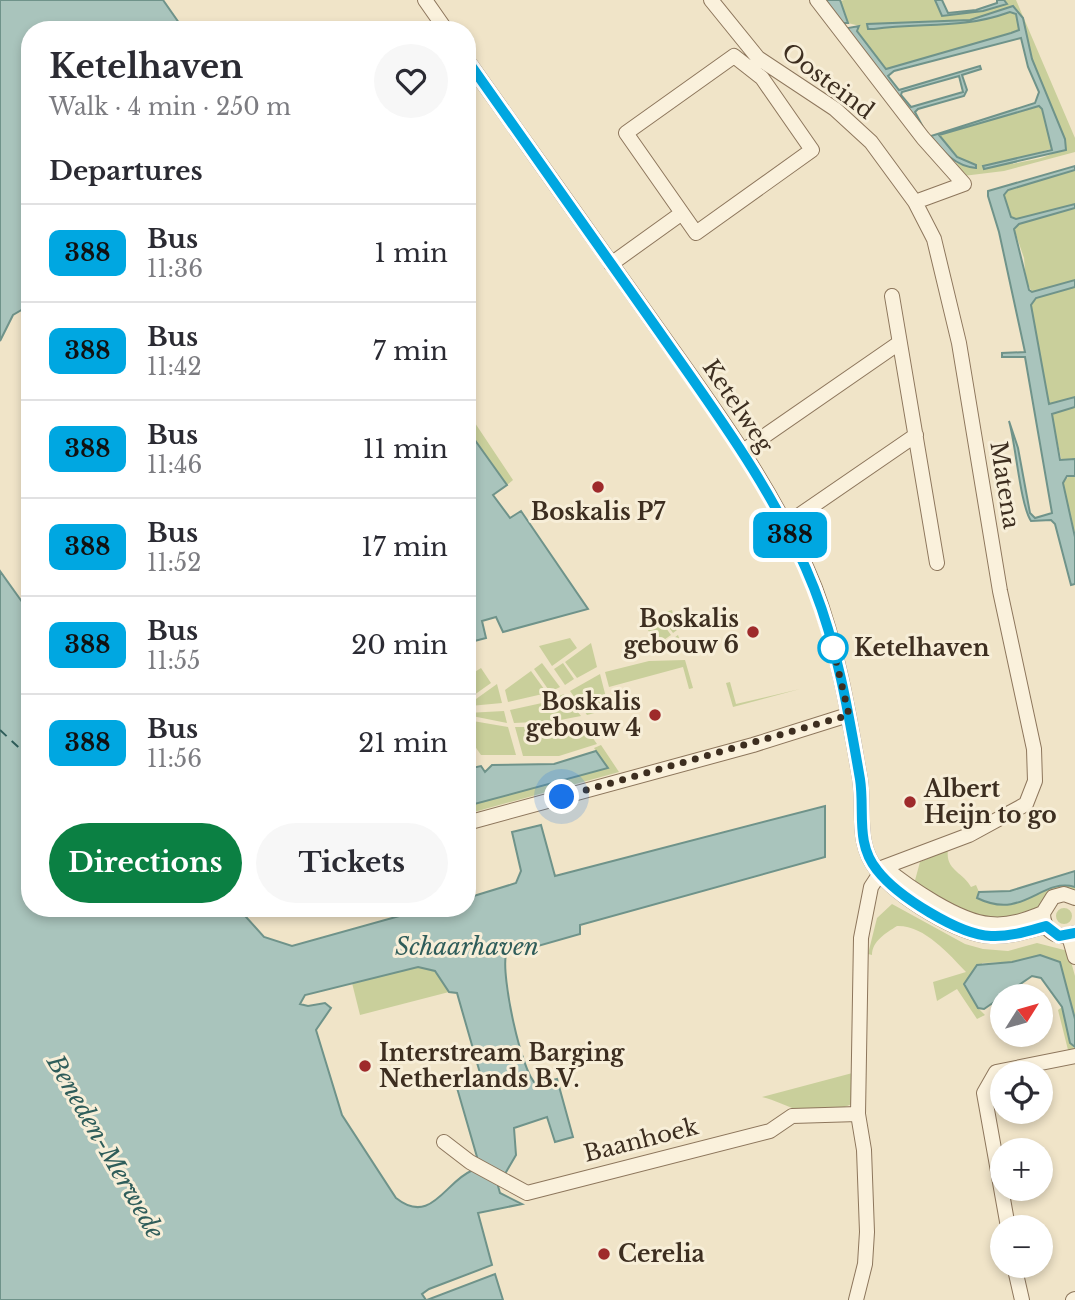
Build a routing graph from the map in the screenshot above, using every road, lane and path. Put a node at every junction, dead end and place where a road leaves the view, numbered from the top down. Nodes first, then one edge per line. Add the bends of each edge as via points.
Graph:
1 (425, 0) edge
2 (711, 0) edge
3 (817, 0) edge
4 (440, 21) edge
5 (476, 73) edge
6 (915, 202) junction
7 (682, 213) junction
8 (611, 264) junction
9 (892, 296) dead end
10 (899, 343) junction
11 (916, 435) junction
12 (743, 451) junction
13 (785, 525) junction
14 (937, 563) dead end
15 (849, 715) junction
16 (476, 821) edge
17 (881, 870) junction
18 (1075, 898) edge
19 (1044, 920) junction
20 (1072, 934) edge
21 (1075, 957) edge
22 (1075, 1056) edge
23 (858, 1114) junction
24 (444, 1142) dead end
25 (1006, 1215) edge
26 (1017, 1278) edge
27 (856, 1300) edge
28 (1022, 1300) edge

1 - 4 street
2 - 6 street, Oosteind via 758,58 835,109 871,142
3 - 6 street via 964,184
5 - 8 street, Ketelweg
6 - 17 street, Matena via 934,239 945,275 1000,591 1034,749 1035,781 1026,804 1014,813
7 - 7 street via 696,233 812,150 762,78 734,56 626,133
7 - 8 street
8 - 12 street, Ketelweg
9 - 10 street
10 - 11 street
10 - 12 street
11 - 13 street
11 - 14 street
12 - 13 street, Ketelweg
13 - 15 street, Ketelweg via 815,589
15 - 16 street
15 - 17 street, Ketelweg via 863,829
17 - 19 street via 903,895 976,934 1007,936
17 - 23 street via 872,887 861,938
18 - 19 street via 1053,897
19 - 20 street via 1054,934
20 - 21 street
22 - 25 street via 996,1072 986,1085
23 - 24 street, Baanhoek via 792,1116 770,1131 527,1193
23 - 27 street via 867,1232 866,1264
26 - 28 street

